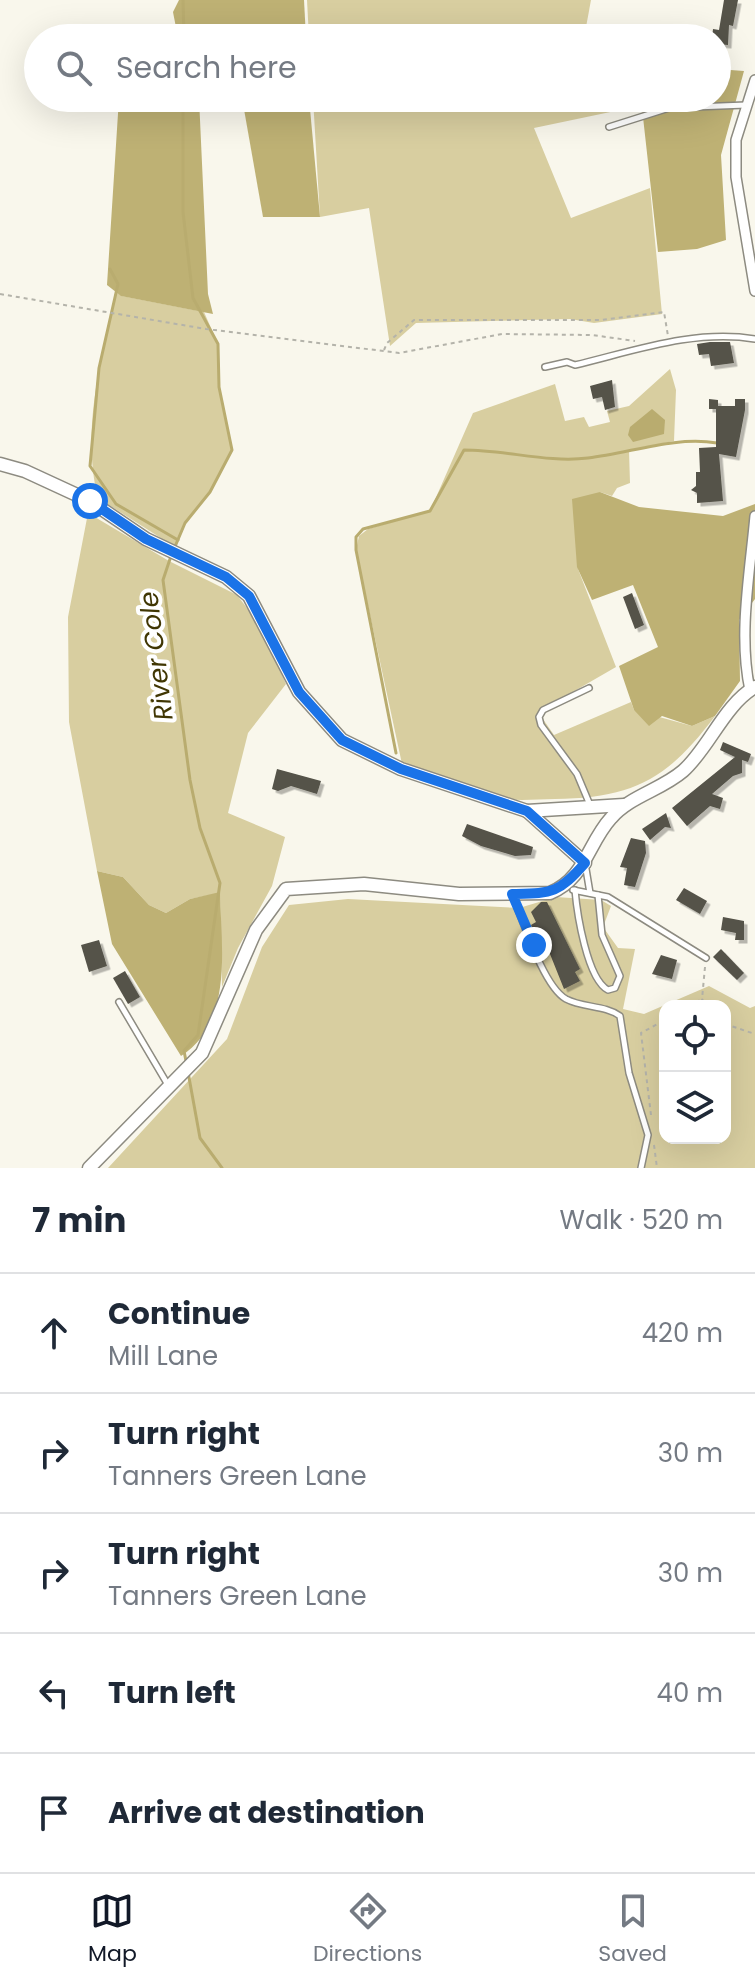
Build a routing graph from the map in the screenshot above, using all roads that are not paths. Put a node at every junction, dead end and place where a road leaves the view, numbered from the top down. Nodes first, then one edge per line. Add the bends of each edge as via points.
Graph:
1 (755, 80) edge
2 (746, 105) junction
3 (731, 106) edge
4 (656, 112) edge
5 (609, 127) dead end
6 (755, 291) edge
7 (755, 339) edge
8 (545, 367) dead end
9 (0, 464) edge
10 (755, 516) edge
11 (589, 688) dead end
12 (753, 688) edge
13 (624, 805) junction
14 (590, 806) junction
15 (527, 811) junction
16 (585, 863) junction
17 (570, 889) junction
18 (590, 893) junction
19 (512, 894) junction
20 (598, 895) junction
21 (706, 958) road end
22 (119, 1002) dead end
23 (168, 1086) junction
24 (89, 1168) edge
25 (641, 1168) edge

1 - 2 street
2 - 3 lane
2 - 6 street via 736,140 736,177
4 - 5 lane
7 - 8 lane via 668,341 575,365
9 - 15 street via 90,501 146,539 226,577 249,596 299,692 342,740 401,769
10 - 12 street via 747,673
11 - 14 lane via 543,710 539,717 585,786
12 - 13 street via 683,771
13 - 14 street
13 - 16 street via 606,823
14 - 15 street
15 - 16 street
16 - 17 street
16 - 18 lane
17 - 18 lane
17 - 19 street
17 - 20 lane via 582,937 608,990 615,988 620,976 602,935
18 - 20 lane
19 - 23 street via 364,884 286,889 256,930 202,1053
19 - 25 lane via 555,989 568,1000 620,1016 629,1073 648,1135
20 - 21 lane via 644,917
22 - 23 lane
23 - 24 street

